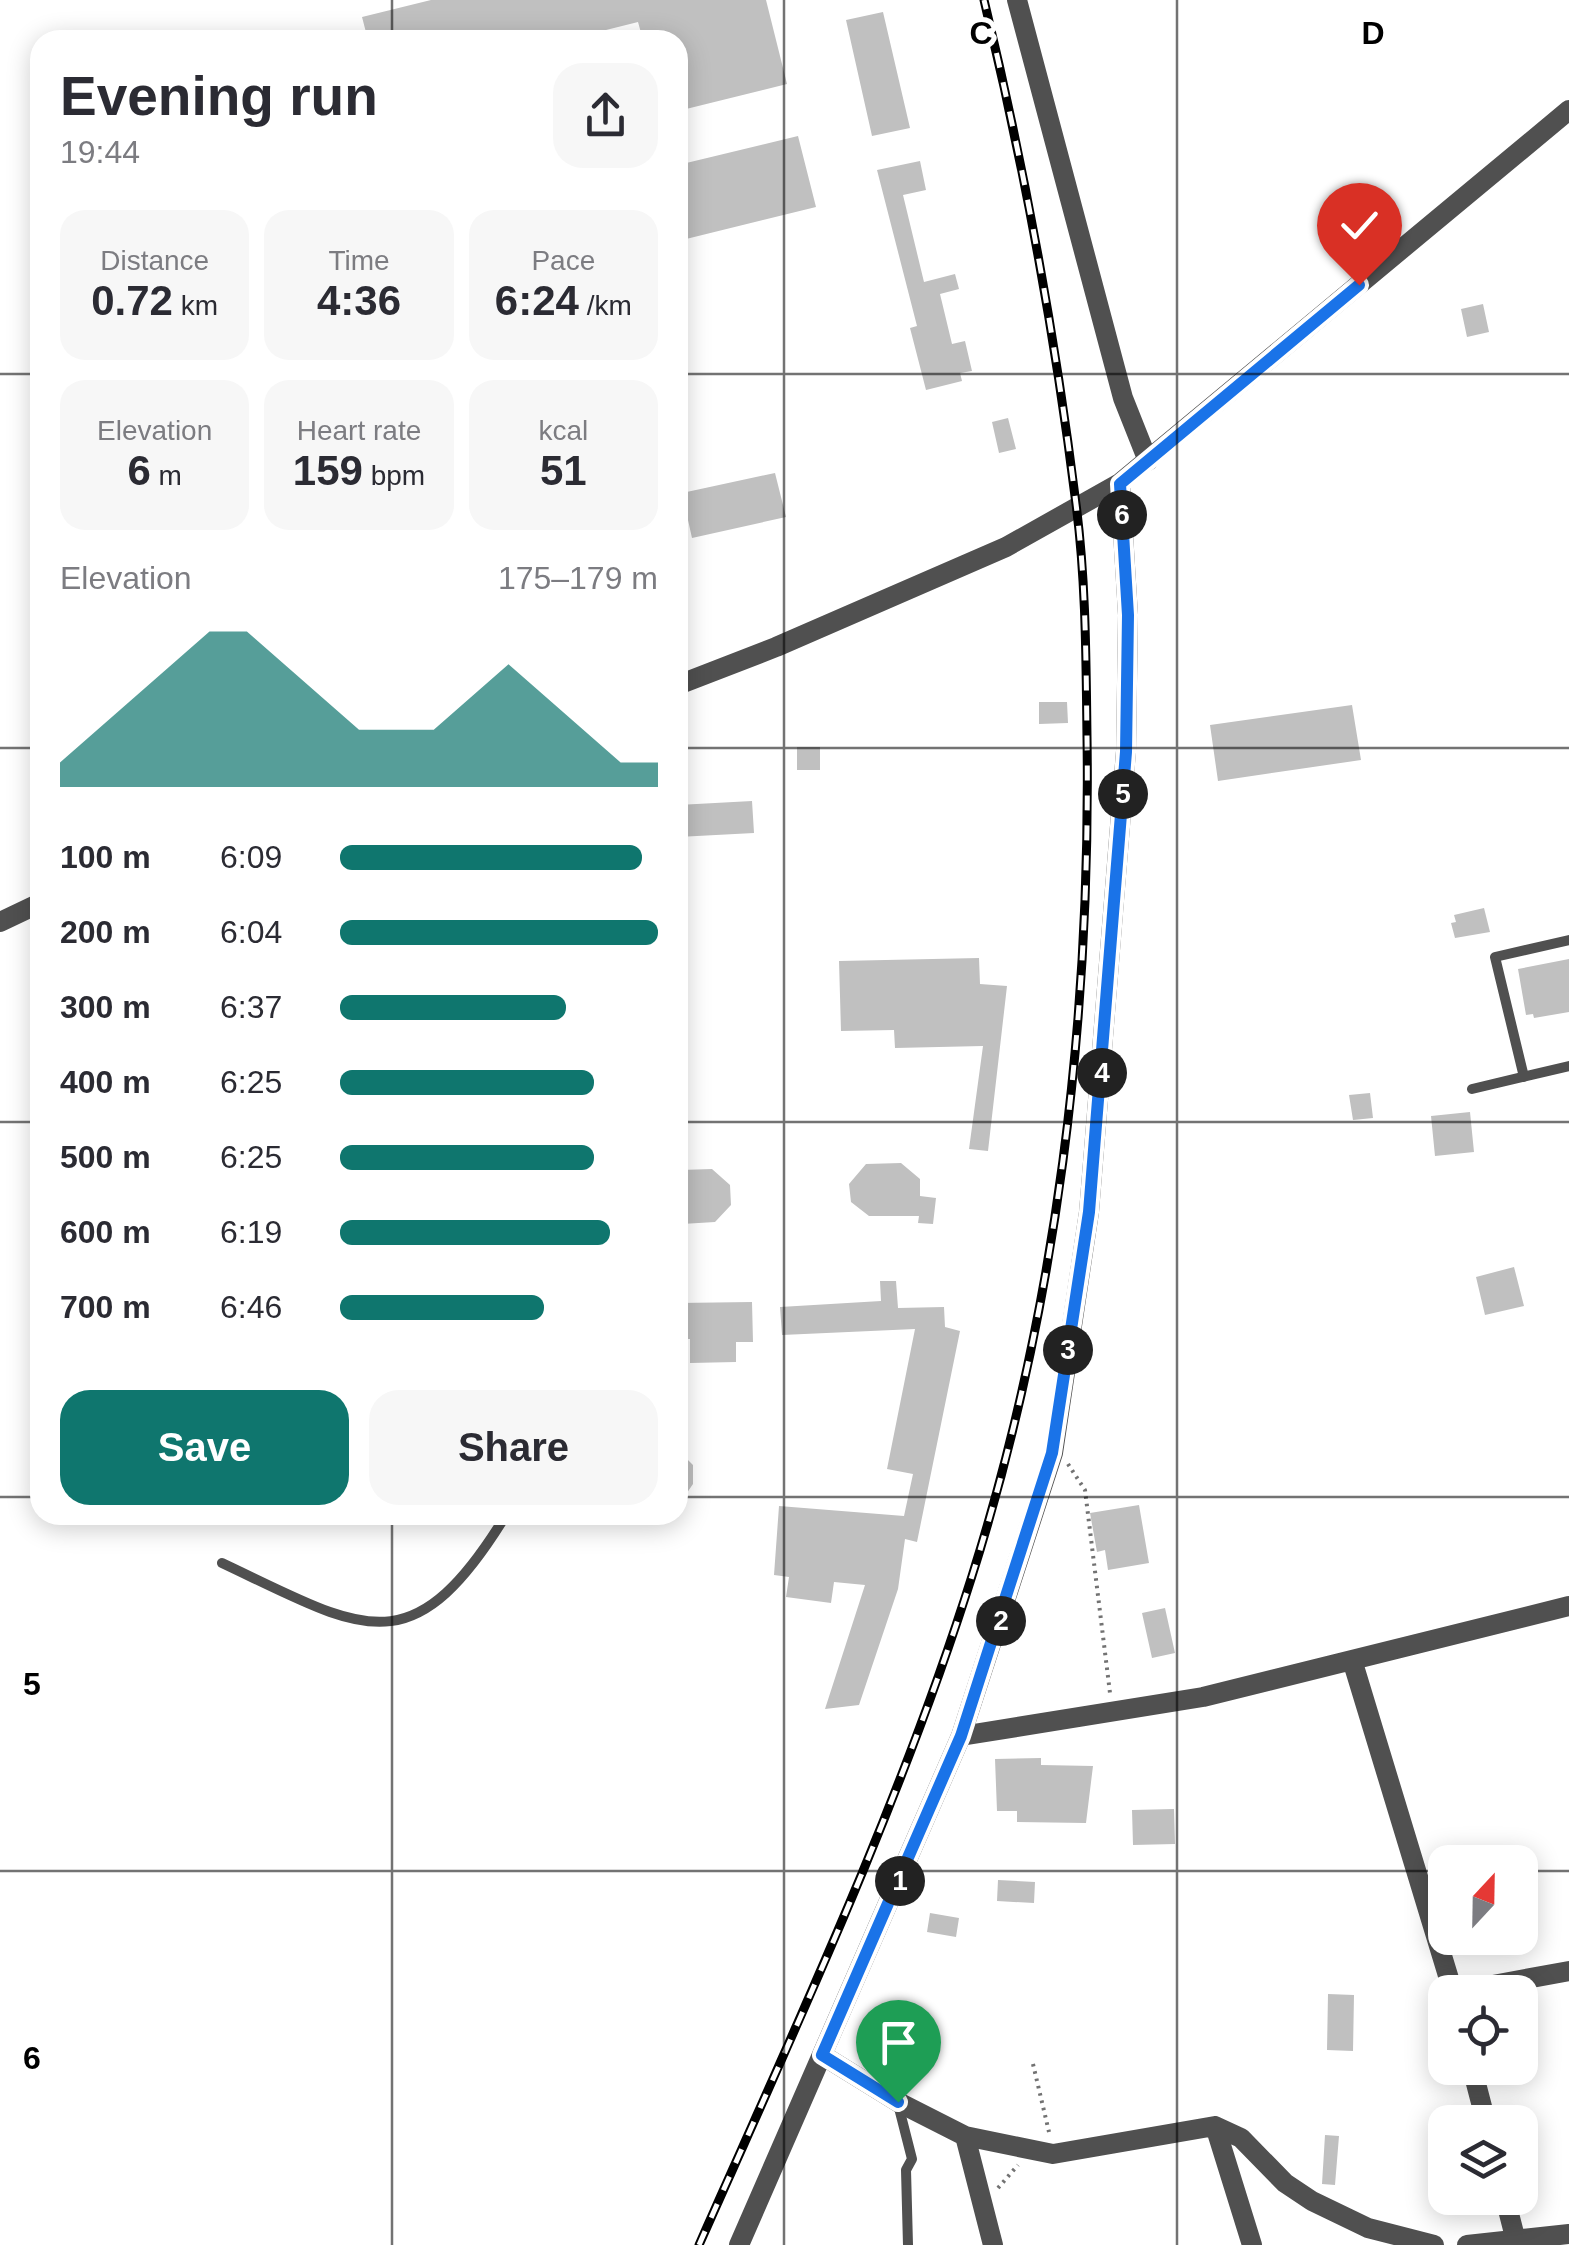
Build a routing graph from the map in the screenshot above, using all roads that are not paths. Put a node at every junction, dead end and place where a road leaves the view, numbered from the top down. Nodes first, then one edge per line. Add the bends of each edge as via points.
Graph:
1 (1017, 0) edge
2 (1569, 110) edge
3 (1148, 461) junction
4 (1120, 484) junction
5 (688, 681) edge
6 (30, 908) edge
7 (0, 922) edge
8 (1569, 940) edge
9 (1569, 1066) edge
10 (1524, 1077) junction
11 (1472, 1089) dead end
12 (500, 1525) edge
13 (222, 1563) dead end
14 (1569, 1606) edge
15 (1354, 1663) junction
16 (961, 1736) junction
17 (1569, 1971) edge
18 (1449, 1975) edge
19 (1538, 1977) edge
20 (822, 2055) junction
21 (898, 2102) junction
22 (1215, 2126) junction
23 (965, 2136) junction
24 (1509, 2215) edge
25 (1569, 2234) edge
26 (1517, 2244) edge
27 (739, 2245) edge
28 (908, 2245) edge
29 (994, 2245) edge
30 (1252, 2245) edge
31 (1434, 2245) edge
32 (1467, 2245) edge

1 - 3 street via 1123,398
2 - 3 street
3 - 4 street
4 - 5 street via 974,562
4 - 16 street via 1128,615 1126,752 1089,1212 1052,1453
6 - 7 street
8 - 10 lane via 1496,958
9 - 10 lane
10 - 11 lane
12 - 13 lane via 477,1562 432,1608 380,1625 339,1618
14 - 15 street
15 - 16 street
15 - 18 street
16 - 20 street
17 - 19 street
20 - 21 street
20 - 27 street
21 - 23 street
21 - 28 lane via 912,2158 906,2170
22 - 23 street via 1071,2155
22 - 30 street
22 - 31 street via 1241,2138 1312,2201 1368,2228
23 - 29 street
24 - 26 street
25 - 26 street
26 - 32 street

